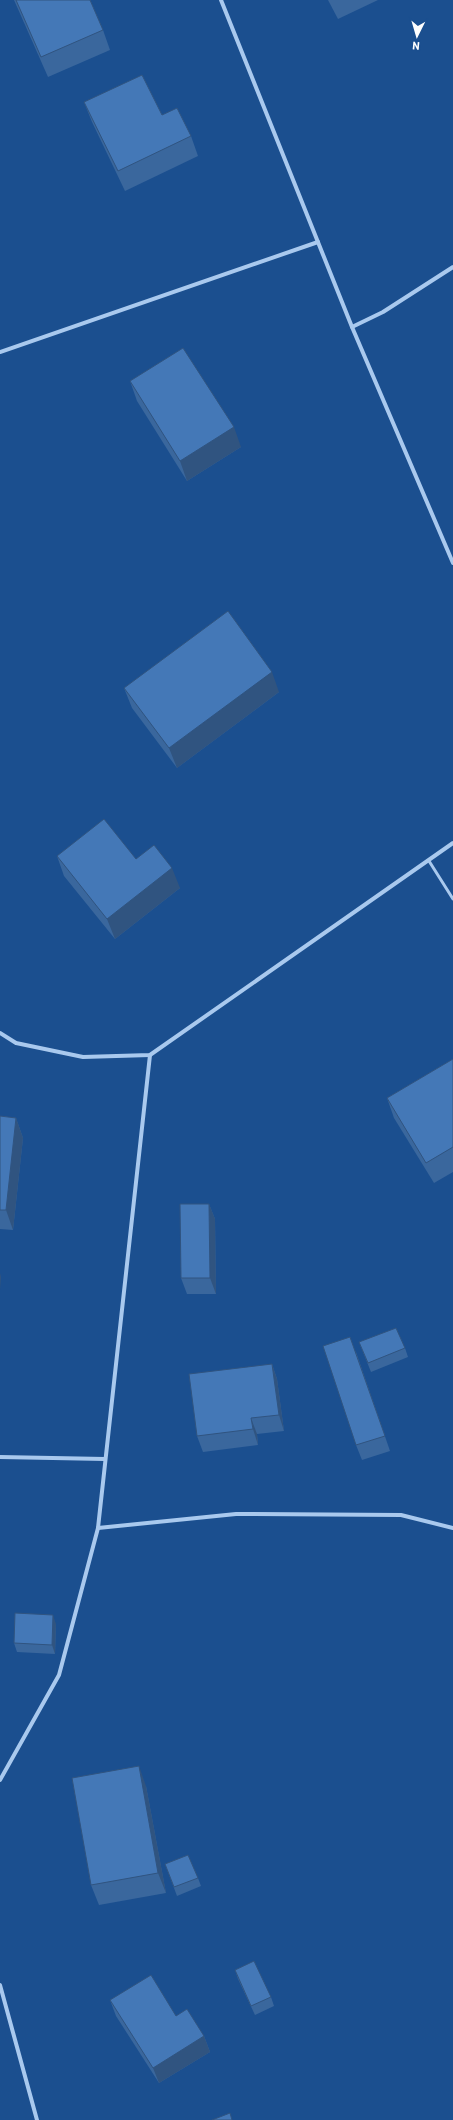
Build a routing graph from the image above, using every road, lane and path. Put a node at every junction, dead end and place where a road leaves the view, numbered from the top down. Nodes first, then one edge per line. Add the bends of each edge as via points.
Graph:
1 (221, 0) edge
2 (318, 242) junction
3 (453, 267) edge
4 (352, 327) junction
5 (0, 352) edge
6 (453, 562) edge
7 (453, 844) edge
8 (429, 861) junction
9 (453, 899) edge
10 (0, 1033) edge
11 (150, 1055) junction
12 (0, 1457) edge
13 (105, 1459) junction
14 (98, 1528) junction
15 (453, 1528) edge
16 (0, 1780) edge
17 (0, 1985) edge
18 (37, 2120) edge

1 - 2 street
2 - 4 street
2 - 5 street
3 - 4 street via 383,312
4 - 6 street
7 - 8 street
8 - 9 lane
8 - 11 street
10 - 11 street via 16,1043 83,1057
11 - 13 street
12 - 13 street
13 - 14 street
14 - 15 street via 236,1514 401,1515
14 - 16 street via 59,1675
17 - 18 street

